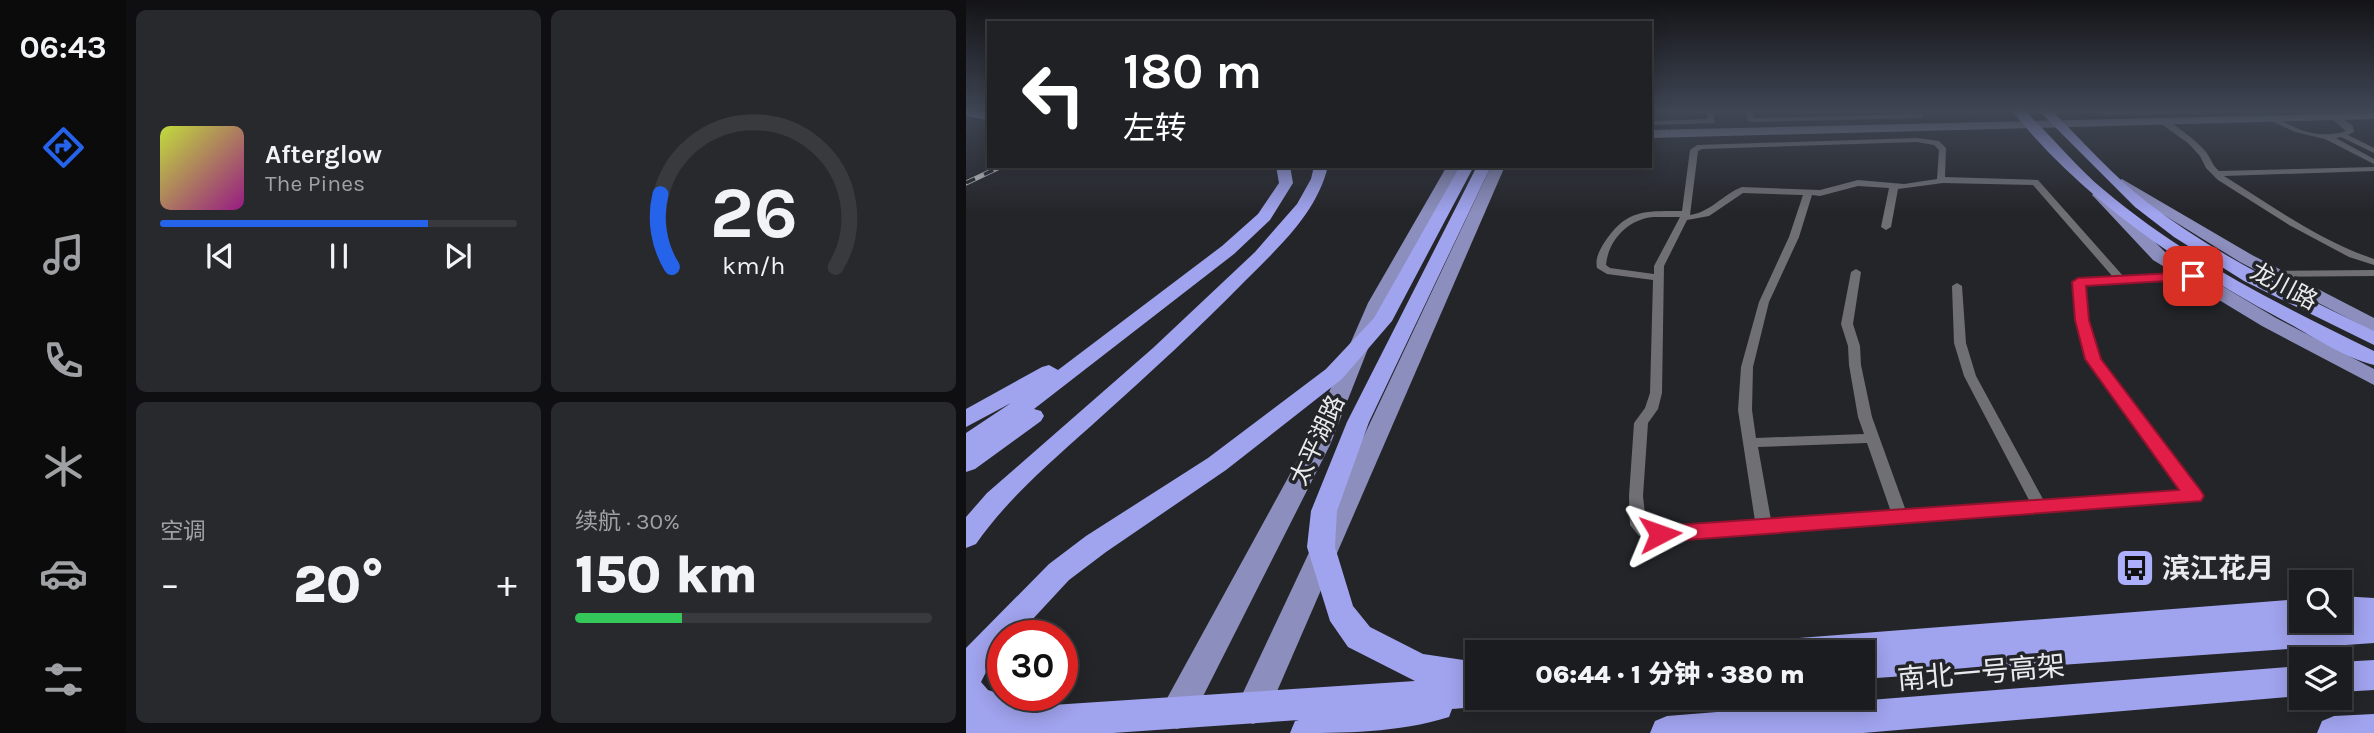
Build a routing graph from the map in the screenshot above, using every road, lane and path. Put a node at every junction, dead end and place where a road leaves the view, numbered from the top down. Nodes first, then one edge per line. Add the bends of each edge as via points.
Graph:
1 (1727, 145) edge
2 (1938, 145) edge
3 (2052, 145) edge
4 (2082, 145) edge
5 (2193, 145) edge
6 (2343, 145) edge
7 (2374, 162) edge
8 (1283, 168) edge
9 (1321, 168) edge
10 (1453, 168) edge
11 (1466, 168) edge
12 (1483, 168) edge
13 (1497, 168) edge
14 (2374, 169) edge
15 (2216, 174) junction
16 (1943, 180) junction
17 (2122, 183) junction
18 (1894, 187) junction
19 (1808, 193) junction
20 (2098, 194) junction
21 (1307, 199) junction
22 (1685, 216) junction
23 (1886, 227) dead end
24 (2374, 262) edge
25 (1856, 272) dead end
26 (2374, 273) edge
27 (2271, 274) junction
28 (2193, 276) junction
29 (1659, 278) junction
30 (2122, 280) junction
31 (1957, 286) dead end
32 (1144, 316) junction
33 (2374, 326) edge
34 (2374, 339) edge
35 (2374, 359) edge
36 (2374, 378) edge
37 (966, 419) edge
38 (1872, 438) junction
39 (1750, 443) junction
40 (966, 444) edge
41 (966, 463) edge
42 (2040, 507) junction
43 (1901, 517) junction
44 (1764, 527) junction
45 (966, 537) edge
46 (2352, 609) edge
47 (2374, 611) edge
48 (2289, 613) edge
49 (2374, 630) edge
50 (1875, 646) edge
51 (1875, 664) edge
52 (1465, 675) edge
53 (2374, 675) edge
54 (2352, 676) edge
55 (966, 680) edge
56 (2289, 682) edge
57 (966, 688) edge
58 (1465, 693) edge
59 (1465, 700) edge
60 (1253, 708) junction
61 (1177, 713) junction
62 (1039, 722) junction
63 (966, 727) edge
64 (1307, 733) edge
65 (1667, 733) edge

1 - 22 street via 1694,150
2 - 16 street via 1943,150
3 - 20 highway, 龙川路
4 - 17 highway, 龙川路
5 - 15 street
6 - 7 street
8 - 32 highway via 1286,183 1264,217
9 - 21 highway via 1320,180
10 - 61 main road, 太平湖路 via 1377,303 1318,445
11 - 55 highway via 1382,321 1334,374 1217,464 1059,572 977,658
12 - 52 highway via 1358,422 1324,511 1321,547 1340,612 1359,637 1419,668
13 - 60 main road
14 - 15 street
15 - 24 street via 2292,223
16 - 18 street
16 - 30 street via 2035,182
17 - 27 main road
17 - 34 highway, 龙川路 via 2140,204 2180,234 2250,277
18 - 19 street via 1858,183
18 - 23 street
19 - 22 street via 1742,190 1709,215
19 - 39 street via 1764,302 1746,366
20 - 28 main road via 2159,256
20 - 35 highway, 龙川路 via 2214,275
21 - 41 highway via 1077,384
21 - 45 highway via 1282,234 1208,308 1038,457
22 - 29 street via 1659,266
22 - 29 street via 1630,218 1600,259 1606,271
25 - 38 street via 1847,324
26 - 27 street
27 - 33 main road
28 - 30 street
28 - 36 main road
29 - 44 street via 1656,393 1641,423 1638,526 1660,534
30 - 42 street via 2078,282 2093,359 2194,496
31 - 42 street via 1960,343 1969,376
32 - 37 highway
32 - 40 highway
38 - 39 street
38 - 43 street
39 - 44 street
42 - 43 street
43 - 44 street
46 - 47 highway
48 - 50 highway
49 - 51 highway
53 - 54 highway
56 - 65 highway, 南北一号高架
57 - 62 highway via 978,702
58 - 60 highway
59 - 64 highway
60 - 61 highway
61 - 62 highway
62 - 63 highway

